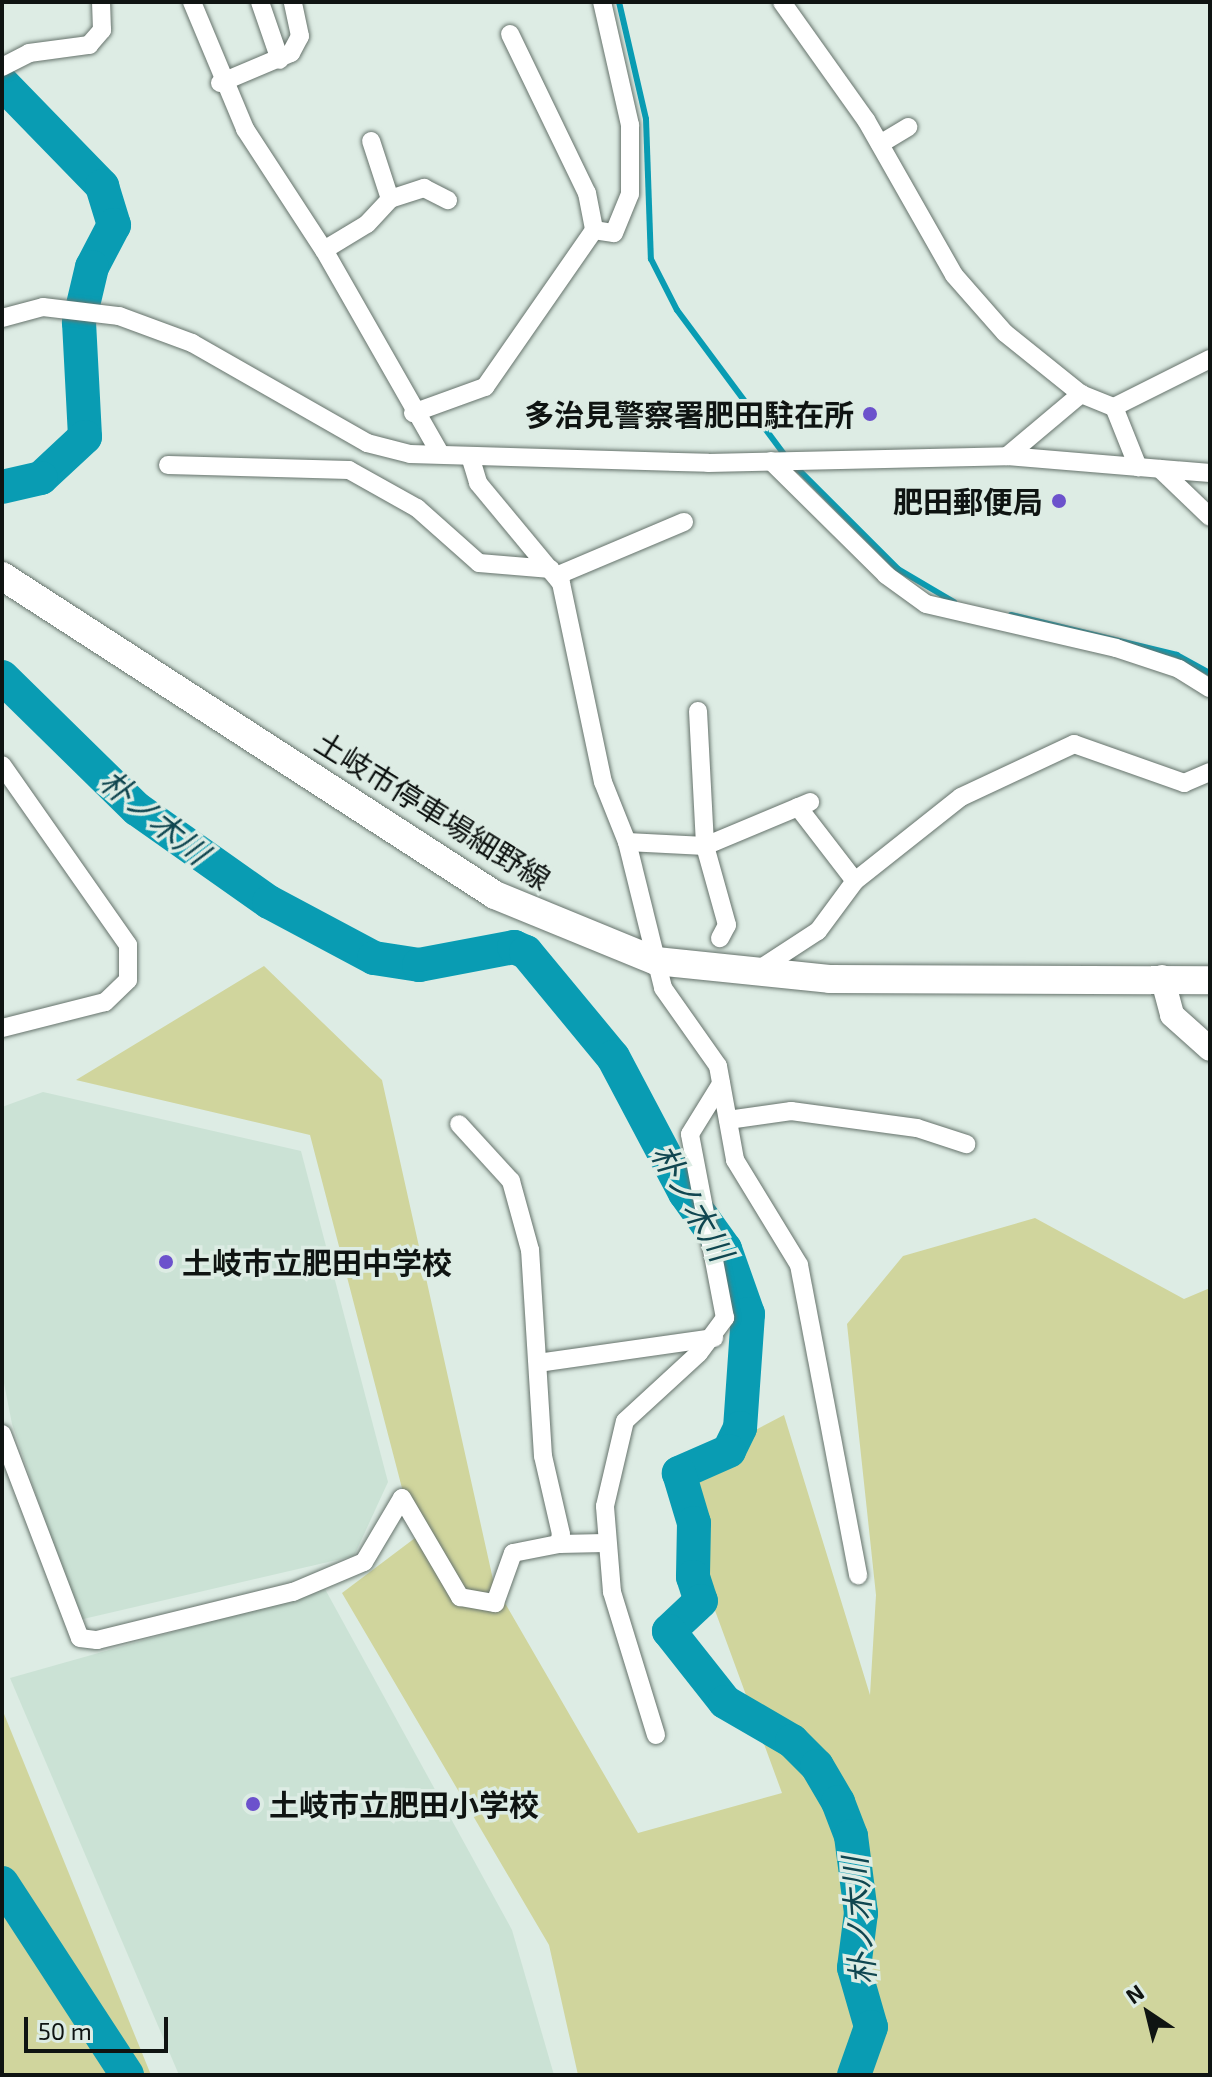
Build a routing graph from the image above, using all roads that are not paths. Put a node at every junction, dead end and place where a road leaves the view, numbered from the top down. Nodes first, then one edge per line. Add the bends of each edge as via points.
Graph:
1 (101, 2) edge
2 (192, 2) edge
3 (260, 2) edge
4 (293, 2) edge
5 (602, 2) edge
6 (782, 2) edge
7 (510, 34) dead end
8 (280, 60) junction
9 (2, 67) edge
10 (220, 83) junction
11 (908, 127) dead end
12 (371, 141) dead end
13 (880, 144) junction
14 (390, 199) junction
15 (448, 200) dead end
16 (594, 230) junction
17 (324, 250) junction
18 (2, 318) edge
19 (1210, 359) edge
20 (1081, 394) junction
21 (1114, 407) junction
22 (413, 413) junction
23 (439, 452) junction
24 (470, 456) junction
25 (1007, 456) junction
26 (773, 460) junction
27 (168, 465) dead end
28 (1138, 467) junction
29 (1160, 469) junction
30 (1210, 473) edge
31 (1210, 517) edge
32 (684, 522) dead end
33 (553, 573) junction
34 (2, 576) edge
35 (1210, 688) edge
36 (698, 711) dead end
37 (2, 765) edge
38 (1210, 772) edge
39 (627, 842) junction
40 (705, 846) junction
41 (855, 881) junction
42 (720, 938) dead end
43 (656, 961) junction
44 (753, 974) junction
45 (1162, 977) junction
46 (1210, 980) edge
47 (2, 1028) edge
48 (1210, 1049) edge
49 (721, 1084) junction
50 (728, 1120) junction
51 (459, 1124) dead end
52 (966, 1144) dead end
53 (714, 1338) junction
54 (538, 1363) junction
55 (2, 1434) edge
56 (6, 1456) edge
57 (605, 1543) junction
58 (559, 1544) junction
59 (858, 1575) dead end
60 (656, 1735) dead end

1 - 9 street via 102,30 89,45 29,53
2 - 10 street
3 - 8 street
4 - 8 street via 300,36
5 - 16 street via 622,70 632,175 614,233
6 - 13 street
7 - 16 street via 587,193
8 - 10 street
10 - 17 street
11 - 13 street
12 - 14 street
13 - 20 street via 954,275 1005,333
14 - 15 street via 424,188
14 - 17 street
16 - 22 street via 493,379
17 - 22 street
18 - 23 street via 43,307 119,316 192,343 367,443
19 - 21 street
20 - 21 street
20 - 25 street
21 - 28 street
22 - 23 street
23 - 24 street
24 - 26 street
24 - 33 street via 478,483
25 - 26 street
25 - 28 street
26 - 35 street via 886,575 926,604 1116,648 1179,669
27 - 33 street via 349,470 417,508 479,563
28 - 29 street
29 - 30 street
29 - 31 street
32 - 33 street
33 - 39 street via 569,605 603,782
34 - 43 main road, 土岐市停車場細野線 via 495,895
36 - 40 street
37 - 47 street via 128,945 128,980 105,1002
38 - 41 street via 1184,783 1074,744 961,797
39 - 40 street
39 - 43 street
40 - 41 street via 804,805
40 - 42 street via 727,925
41 - 44 street via 818,931
43 - 44 main road, 土岐市停車場細野線
43 - 49 street via 670,1004 709,1049
44 - 45 main road, 土岐市停車場細野線
45 - 46 main road, 土岐市停車場細野線
45 - 48 main road via 1172,1015
49 - 50 street
49 - 53 street via 690,1134 725,1318
50 - 52 street via 791,1111 917,1128
50 - 59 street via 735,1160 799,1265
51 - 54 street via 511,1181 530,1250
53 - 54 street
53 - 57 street via 625,1421
54 - 58 street via 543,1456
55 - 56 street
56 - 58 street via 72,1628 97,1640 293,1592 364,1562 402,1498 460,1597 479,1604 499,1598 513,1553
57 - 58 street
57 - 60 street

